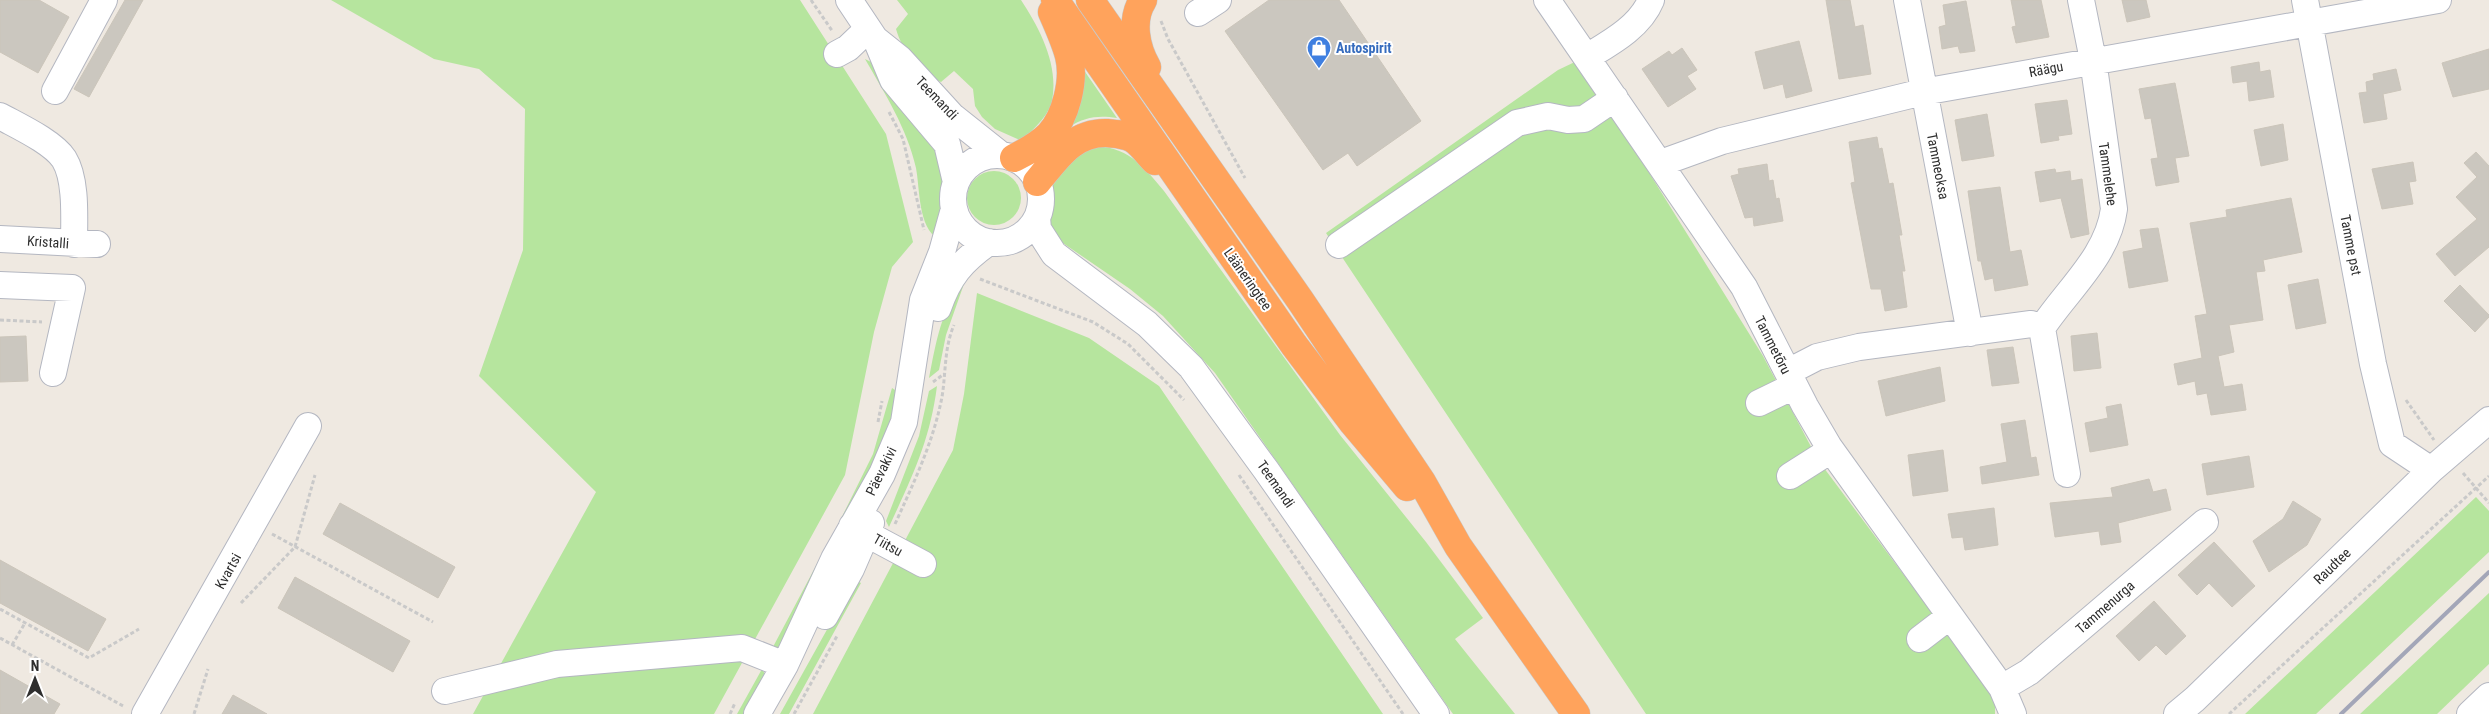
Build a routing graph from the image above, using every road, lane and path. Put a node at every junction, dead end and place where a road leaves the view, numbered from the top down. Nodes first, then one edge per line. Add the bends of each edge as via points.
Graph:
1 (104, 0) edge
2 (811, 0) edge
3 (831, 0) edge
4 (850, 0) edge
5 (1046, 0) edge
6 (1055, 0) edge
7 (1090, 0) edge
8 (1143, 0) edge
9 (1547, 0) edge
10 (1651, 0) edge
11 (1907, 0) edge
12 (2081, 0) edge
13 (2438, 0) edge
14 (2307, 12) edge
15 (857, 42) junction
16 (1587, 57) junction
17 (2092, 60) junction
18 (55, 91) dead end
19 (1923, 92) junction
20 (1615, 98) junction
21 (885, 105) dead end
22 (0, 116) edge
23 (1199, 154) junction
24 (1007, 157) junction
25 (1660, 163) junction
26 (956, 182) junction
27 (1037, 182) junction
28 (1190, 196) junction
29 (954, 210) junction
30 (1037, 218) junction
31 (0, 239) edge
32 (999, 241) junction
33 (1339, 245) dead end
34 (950, 260) junction
35 (1086, 280) junction
36 (0, 285) edge
37 (0, 320) edge
38 (64, 324) junction
39 (2042, 328) junction
40 (1970, 332) junction
41 (53, 374) dead end
42 (1791, 379) junction
43 (884, 395) dead end
44 (1188, 403) dead end
45 (1758, 403) dead end
46 (2489, 420) edge
47 (878, 423) dead end
48 (308, 426) dead end
49 (1831, 450) junction
50 (1233, 467) dead end
51 (2431, 470) junction
52 (315, 474) dead end
53 (2067, 474) dead end
54 (1790, 476) dead end
55 (2489, 476) edge
56 (2205, 522) dead end
57 (253, 524) junction
58 (859, 530) junction
59 (1458, 546) junction
60 (295, 547) junction
61 (923, 564) dead end
62 (241, 604) dead end
63 (0, 609) edge
64 (1950, 616) junction
65 (433, 622) dead end
66 (25, 623) junction
67 (139, 629) dead end
68 (0, 638) edge
69 (1920, 638) dead end
70 (12, 645) junction
71 (785, 665) junction
72 (208, 669) dead end
73 (2002, 688) junction
74 (445, 691) dead end
75 (2489, 696) edge
76 (748, 706) edge
77 (138, 712) edge
78 (194, 714) edge
79 (730, 714) edge
80 (769, 714) edge
81 (1403, 714) edge
82 (1436, 714) edge
83 (1576, 714) edge
84 (2013, 714) edge
85 (2030, 714) edge
86 (2177, 714) edge
87 (2229, 714) edge
88 (2470, 714) edge

1 - 18 street
2 - 15 path via 831,30
3 - 15 street
4 - 15 street, Teemandi
5 - 24 highway via 1069,57 1070,81 1063,114 1049,134 1033,147
6 - 28 highway, Lääneringtee
7 - 23 highway, Lääneringtee
8 - 23 highway via 1135,24 1142,58
9 - 16 street, Tammetõru
10 - 16 street via 1624,33
11 - 19 street, Tammeoksa
12 - 17 street, Tammelehe
13 - 14 street, Räägu
14 - 17 street, Räägu
14 - 51 street, Tamme pst via 2373,364 2392,444
15 - 24 street, Teemandi via 900,59 952,116
15 - 26 street, Teemandi via 947,144
16 - 20 street, Tammetõru
17 - 19 street, Räägu
17 - 39 street, Tammelehe via 2112,195 2112,224 2101,248
19 - 25 street, Räägu via 1722,141
19 - 40 street, Tammeoksa
20 - 25 street, Tammetõru
20 - 33 street via 1584,119 1548,116 1517,123
21 - 34 path via 903,139 926,237
22 - 31 street, Kristalli via 46,143 64,159 86,244
23 - 59 highway, Lääneringtee via 1422,482
24 - 26 street via 987,156 974,161
24 - 27 street, Teemandi via 1032,172
25 - 42 street, Tammetõru via 1744,287
26 - 29 street, Teemandi
27 - 28 highway via 1061,153 1081,138 1098,133 1120,134 1134,139
27 - 30 street, Teemandi via 1040,194
28 - 59 highway, Lääneringtee via 1335,399
29 - 32 street, Teemandi via 969,234
29 - 34 street, Päevakivi
30 - 32 street via 1021,236
30 - 35 street, Teemandi via 1038,229 1046,244
32 - 34 street, Päevakivi
32 - 35 street, Teemandi
34 - 44 path via 968,274 1092,322 1128,344
34 - 58 street, Päevakivi via 923,300 904,422
35 - 82 street, Teemandi via 1147,324 1190,367
36 - 38 street via 72,288
37 - 38 path
38 - 41 street
39 - 40 street via 2031,324
39 - 53 street
40 - 42 street via 1859,347 1817,357
42 - 45 street
42 - 49 street, Tammetõru
43 - 47 path
46 - 51 street, Raudtee
48 - 57 street, Kvartsi
49 - 54 street
49 - 64 street, Tammetõru
50 - 81 path
51 - 86 street, Raudtee
52 - 60 path
55 - 87 path
56 - 73 street, Tammenurga via 2029,672
57 - 60 path
57 - 77 street, Kvartsi
58 - 61 street, Tiitsu
58 - 71 street, Päevakivi
58 - 80 street, Päevakivi via 851,569
59 - 83 highway, Lääneringtee
60 - 62 path
60 - 65 path
63 - 66 path
64 - 69 street
64 - 73 street, Tammetõru
66 - 67 path via 90,658
66 - 70 path
68 - 70 path
70 - 77 path
71 - 74 street via 742,648 557,664
71 - 76 street, Päevakivi
72 - 78 path
73 - 84 street, Tammetõru
73 - 85 street, Tammetõru
75 - 88 street
76 - 79 path

